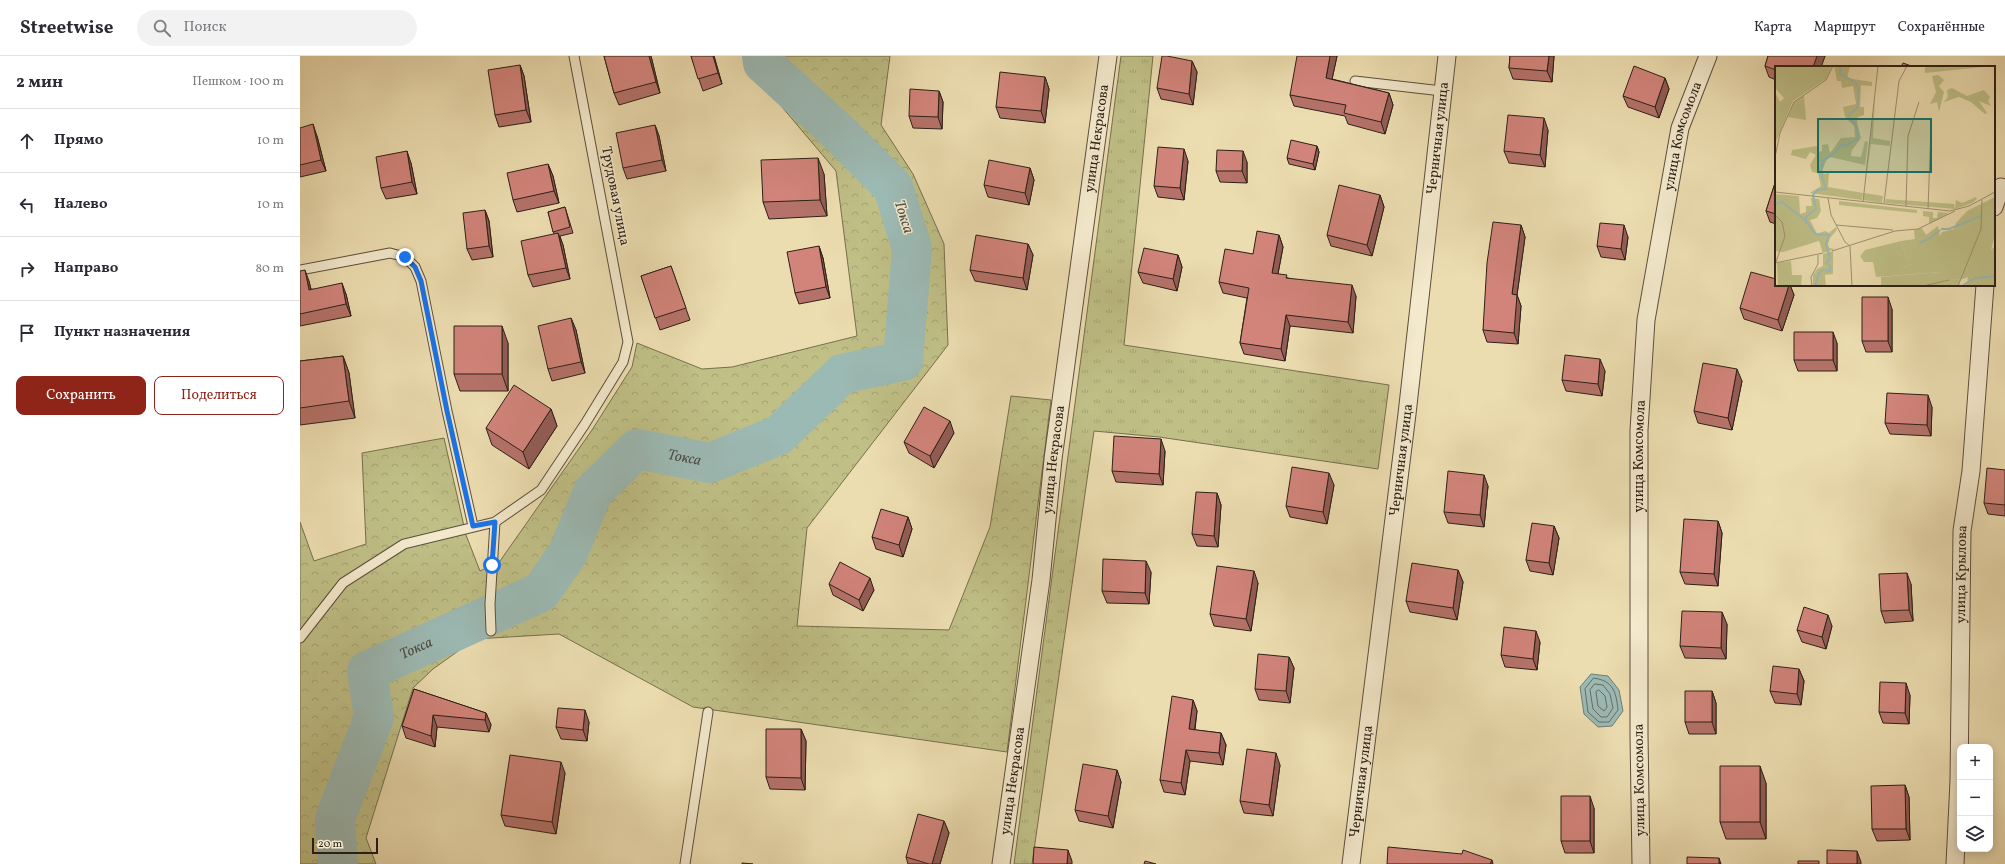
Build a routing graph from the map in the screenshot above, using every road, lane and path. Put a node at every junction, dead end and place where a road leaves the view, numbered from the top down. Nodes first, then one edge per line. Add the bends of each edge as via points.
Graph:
1 (574, 56) edge
2 (1108, 56) edge
3 (1447, 56) edge
4 (1708, 56) edge
5 (1355, 82) dead end
6 (1442, 91) junction
7 (2001, 187) dead end
8 (1995, 205) edge
9 (300, 270) edge
10 (1985, 286) edge
11 (495, 522) junction
12 (473, 526) junction
13 (491, 631) dead end
14 (300, 638) edge
15 (708, 712) dead end
16 (685, 864) edge
17 (1001, 864) edge
18 (1351, 864) edge
19 (1641, 864) edge
20 (1954, 864) edge

1 - 11 lane, Трудовая улица via 628,342 623,362 541,490
2 - 17 street, улица Некрасова via 1054,459 1041,580
3 - 6 street, Черничная улица
4 - 19 street, улица Комсомола via 1680,128 1646,320 1639,437
5 - 6 lane
6 - 18 street, Черничная улица via 1407,414
7 - 8 street
9 - 12 lane via 390,253 405,257 415,267 421,281
10 - 20 street, улица Крылова via 1971,471 1962,531 1959,781
11 - 12 lane
11 - 13 lane
12 - 14 lane via 404,544 343,583
15 - 16 lane

